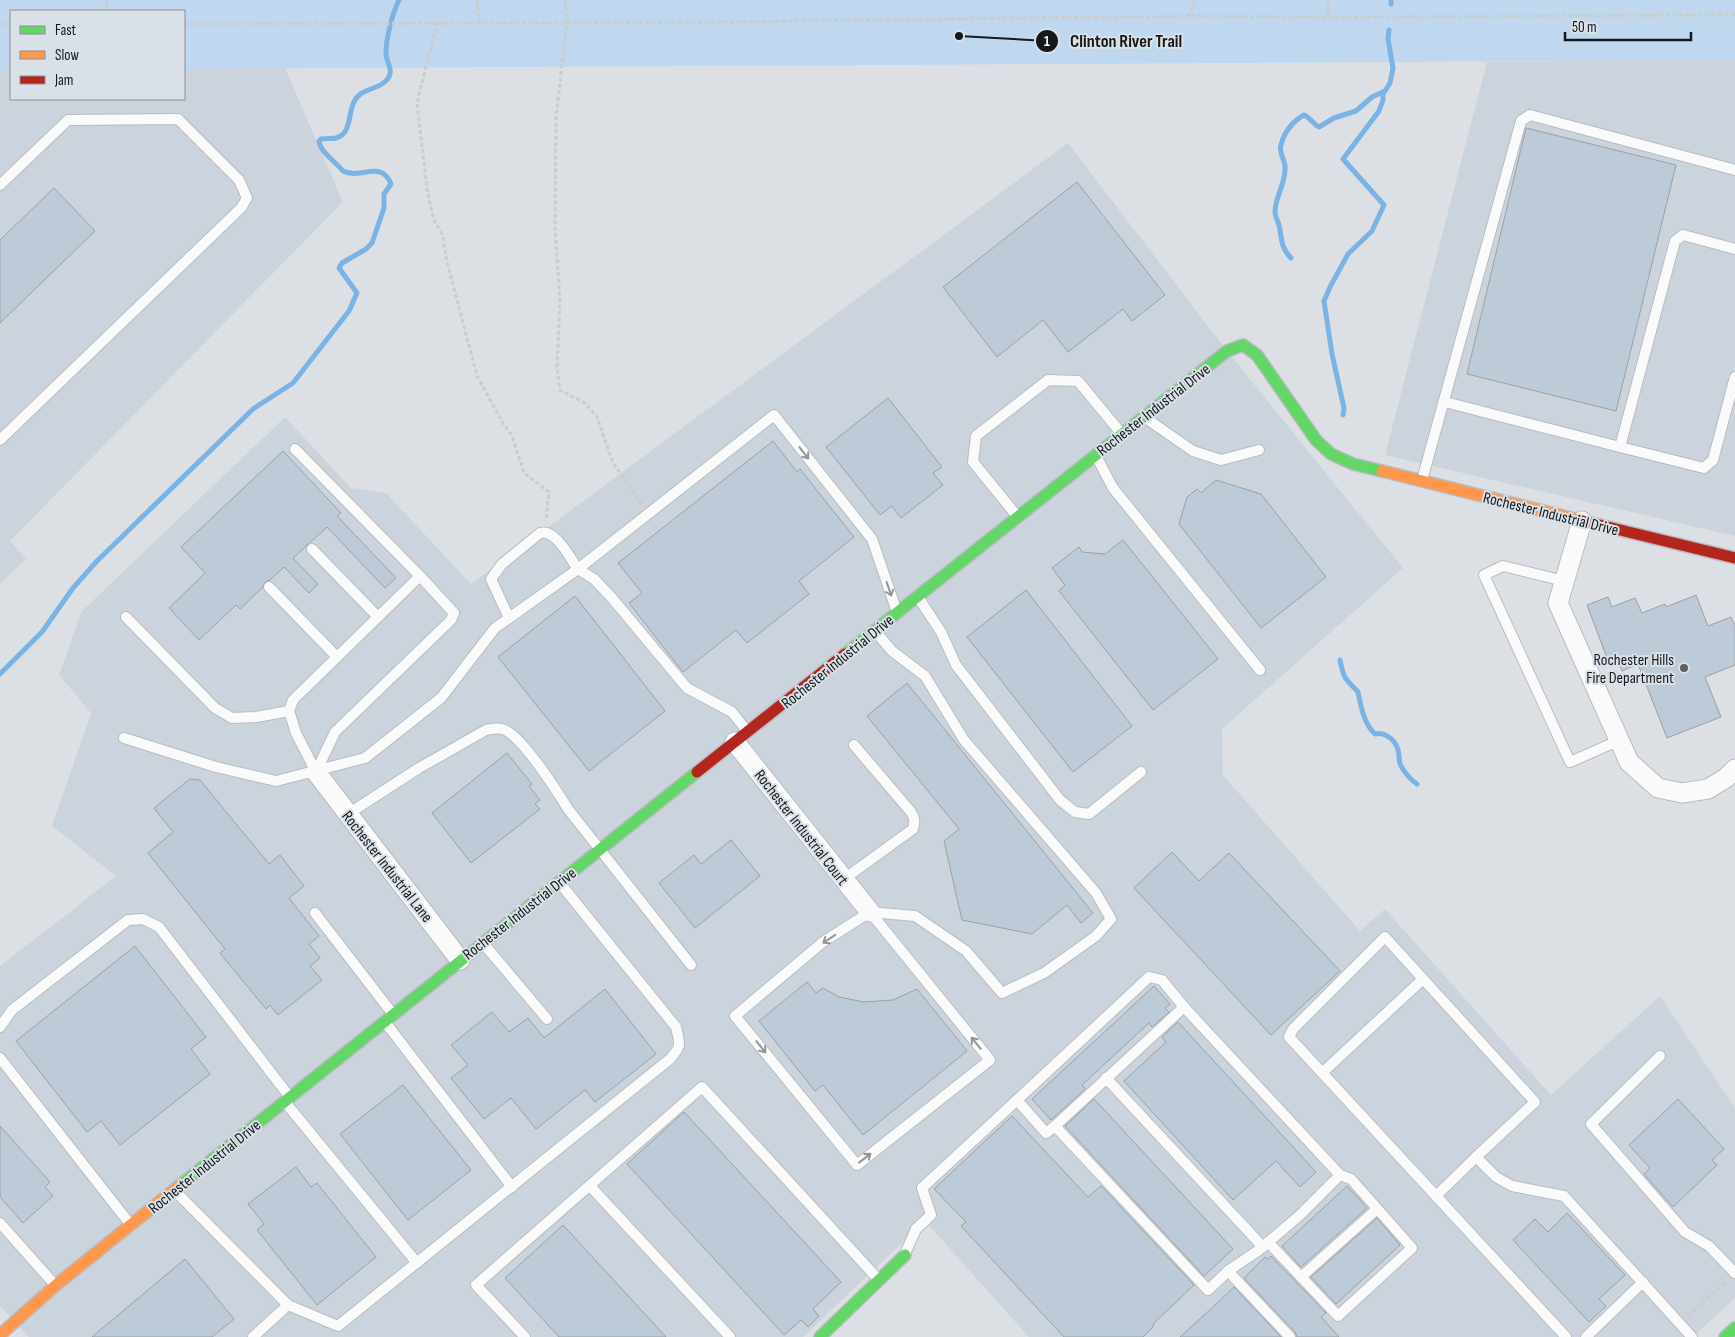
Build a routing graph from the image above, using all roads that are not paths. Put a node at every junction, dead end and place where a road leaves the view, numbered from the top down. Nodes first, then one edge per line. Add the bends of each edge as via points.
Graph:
1 (1735, 170) edge
2 (0, 185) edge
3 (1735, 249) edge
4 (1735, 378) edge
5 (1445, 402) junction
6 (1143, 417) junction
7 (1122, 434) junction
8 (0, 440) edge
9 (1620, 447) junction
10 (295, 449) dead end
11 (1259, 450) dead end
12 (1095, 455) junction
13 (1422, 481) junction
14 (1018, 517) junction
15 (1582, 521) junction
16 (312, 549) dead end
17 (1735, 558) edge
18 (578, 569) junction
19 (420, 576) junction
20 (1564, 581) junction
21 (269, 587) dead end
22 (918, 596) junction
23 (897, 613) junction
24 (126, 617) dead end
25 (378, 617) junction
26 (509, 618) junction
27 (874, 631) junction
28 (337, 658) junction
29 (1260, 670) dead end
30 (289, 711) junction
31 (741, 737) junction
32 (124, 738) dead end
33 (1620, 740) junction
34 (854, 745) dead end
35 (1735, 770) edge
36 (316, 772) junction
37 (1141, 772) dead end
38 (348, 814) junction
39 (600, 849) junction
40 (844, 879) junction
41 (559, 882) junction
42 (870, 912) junction
43 (315, 913) dead end
44 (482, 942) junction
45 (460, 960) junction
46 (691, 965) dead end
47 (1423, 979) junction
48 (1184, 1007) junction
49 (388, 1018) junction
50 (548, 1019) dead end
51 (0, 1027) edge
52 (1660, 1056) dead end
53 (0, 1058) edge
54 (1322, 1073) junction
55 (1106, 1078) junction
56 (287, 1099) junction
57 (1017, 1100) junction
58 (1055, 1126) junction
59 (1476, 1157) junction
60 (1340, 1175) junction
61 (590, 1186) junction
62 (512, 1187) junction
63 (174, 1190) junction
64 (1436, 1196) junction
65 (1377, 1209) junction
66 (0, 1223) edge
67 (130, 1225) junction
68 (1265, 1244) junction
69 (905, 1254) joint
70 (417, 1263) junction
71 (1228, 1271) junction
72 (1735, 1273) edge
73 (1301, 1277) junction
74 (879, 1279) junction
75 (1643, 1282) junction
76 (56, 1286) junction
77 (288, 1306) junction
78 (1735, 1328) edge
79 (0, 1335) edge
80 (253, 1337) edge
81 (525, 1337) edge
82 (730, 1337) edge
83 (820, 1337) edge
84 (1290, 1337) edge
85 (1566, 1337) edge
86 (1586, 1337) edge
87 (1692, 1337) edge
88 (1725, 1337) edge

1 - 5 lane via 1530,116 1521,121
2 - 8 lane via 68,120 178,119 239,180 247,198 241,208
3 - 9 lane via 1684,235 1675,241
4 - 9 lane via 1714,460 1704,468
5 - 9 lane
5 - 13 lane
6 - 7 street, Rochester Industrial Drive
6 - 11 lane via 1193,451 1221,460
6 - 13 street, Rochester Industrial Drive via 1227,350 1243,345 1257,355 1316,440 1331,454 1353,464
7 - 12 street, Rochester Industrial Drive
7 - 14 lane via 1078,381 1048,380 976,436 974,462
10 - 19 lane
12 - 14 street, Rochester Industrial Drive
12 - 29 lane via 1113,488
13 - 15 street, Rochester Industrial Drive
14 - 22 street, Rochester Industrial Drive
15 - 17 street, Rochester Industrial Drive
15 - 20 street
16 - 25 lane
18 -> 23 lane via 774,415 872,539
18 - 26 lane
18 - 26 lane via 550,533 540,534 502,564 491,579
18 - 31 lane via 594,579 612,598 687,688 732,712
19 - 25 lane
19 - 36 lane via 454,613 451,620 335,732
20 - 33 street via 1558,603
20 - 33 lane via 1503,566 1484,575 1570,762
21 - 28 lane
22 - 23 street, Rochester Industrial Drive
22 - 37 lane via 941,632 956,665 1060,800 1074,812 1089,814
23 - 27 street, Rochester Industrial Drive
24 - 30 lane via 215,708 232,718
25 - 28 lane
26 - 36 lane via 495,628 440,698 365,758
27 - 31 street, Rochester Industrial Drive
27 - 42 lane via 892,651 925,676 964,740 1096,893 1111,919 1096,936 1044,972 1002,993 966,951 915,916
28 - 30 lane via 293,700
30 - 36 lane via 296,733
31 - 39 street, Rochester Industrial Drive
31 - 40 street, Rochester Industrial Court
32 - 36 lane via 216,767 276,781
33 - 35 street via 1629,762 1658,788 1682,793 1708,789
34 - 40 lane via 915,818 913,829
36 - 38 street, Rochester Industrial Lane
38 - 39 lane via 419,768 486,730 496,728 517,739
38 - 45 street, Rochester Industrial Lane
39 - 41 street, Rochester Industrial Drive
39 - 46 lane
40 - 42 street, Rochester Industrial Court
41 - 44 street, Rochester Industrial Drive
41 - 62 lane via 676,1028 679,1049 670,1060
42 -> 42 lane via 823,942 735,1016 857,1165 990,1060
43 - 49 lane
44 - 45 street, Rochester Industrial Drive
44 - 50 lane
45 - 49 street, Rochester Industrial Drive
47 - 54 lane
47 - 54 lane via 1385,937 1293,1029 1289,1037
47 - 59 lane via 1535,1102
48 - 55 lane
48 - 57 lane via 1162,980 1149,977
48 - 60 lane
49 - 56 street, Rochester Industrial Drive
49 - 62 lane
51 - 56 lane via 12,1010 128,920 143,919 159,928
52 - 72 lane via 1591,1124 1685,1232 1709,1246
53 - 67 lane
54 - 64 lane
55 - 58 lane
55 - 68 lane
56 - 63 street, Rochester Industrial Drive
56 - 70 lane
57 - 58 lane via 1046,1133
57 - 69 lane via 922,1188 932,1215 916,1229
58 - 71 lane via 1208,1290
59 - 64 lane
59 - 75 lane via 1496,1177 1512,1186 1564,1196
60 - 65 lane via 1351,1179
60 - 68 lane
61 - 74 lane via 702,1087
61 - 81 lane via 476,1285
61 - 82 lane
62 - 70 lane
63 - 67 street, Rochester Industrial Drive
63 - 77 lane
64 - 85 lane
65 - 73 lane
65 - 73 lane via 1412,1248 1338,1316
66 - 76 lane
67 - 76 street, Rochester Industrial Drive
68 - 71 lane
68 - 73 lane
69 - 74 street
70 - 77 lane via 338,1326
71 - 84 lane
74 - 83 street
75 - 86 lane
75 - 87 lane
76 - 79 street, Rochester Industrial Drive
77 - 80 lane
78 - 88 street

